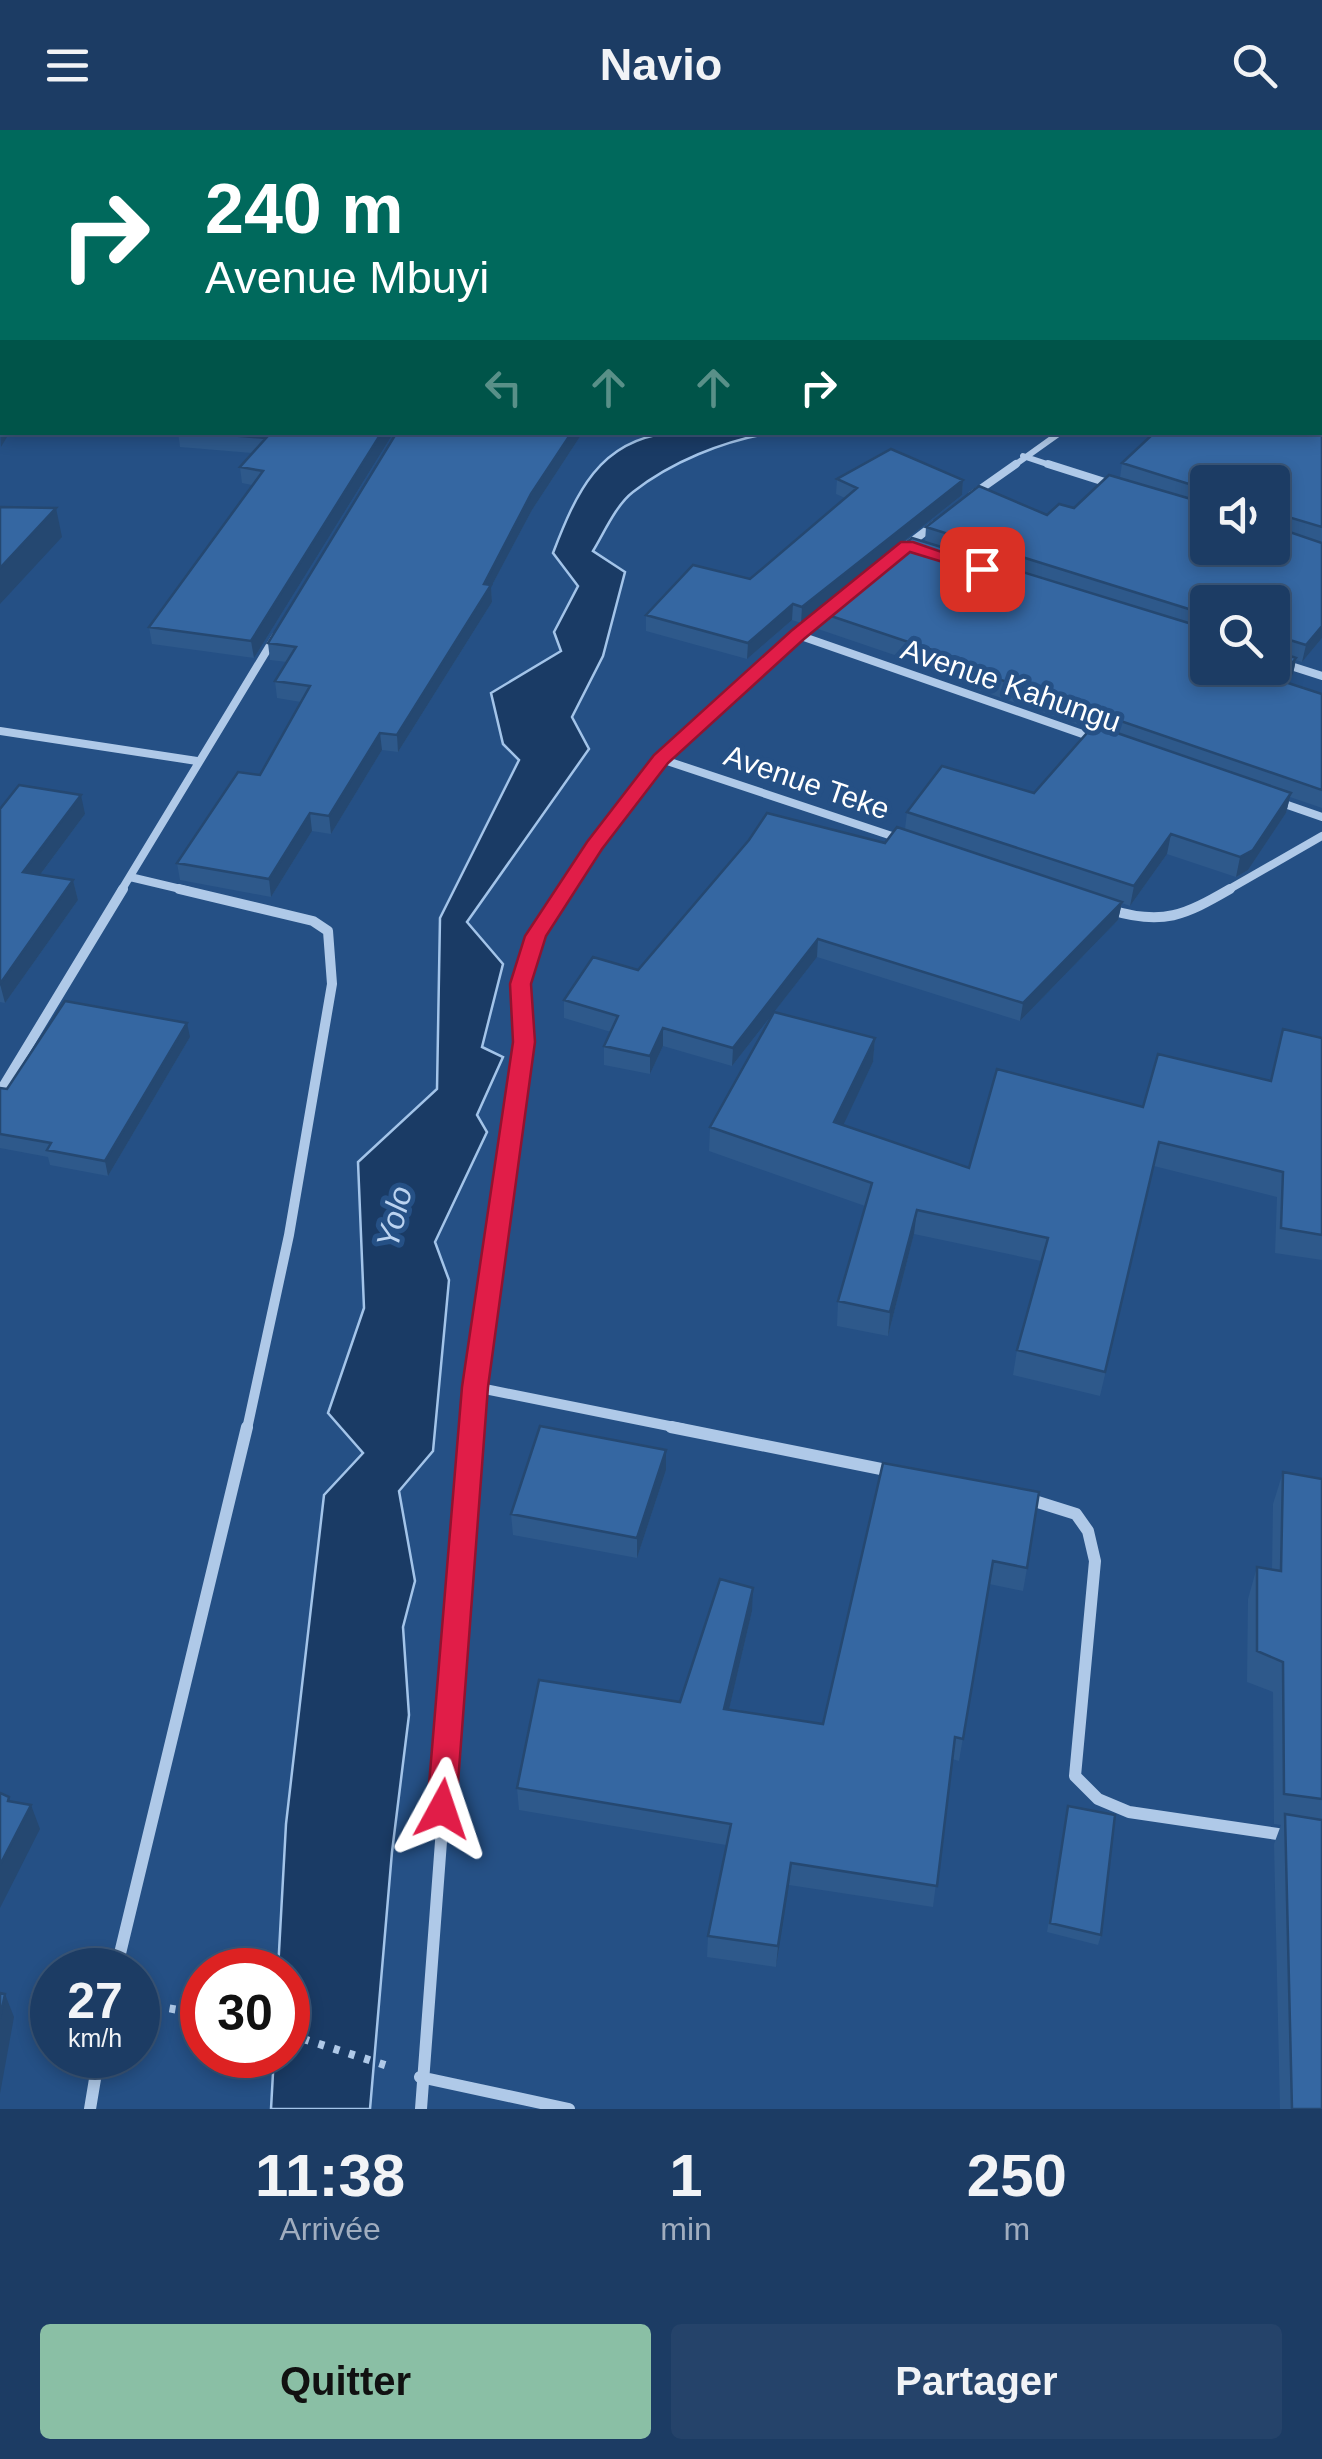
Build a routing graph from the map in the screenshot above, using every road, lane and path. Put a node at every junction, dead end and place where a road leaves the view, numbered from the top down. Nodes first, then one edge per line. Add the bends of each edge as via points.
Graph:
1 (1055, 435) edge
2 (1023, 456) junction
3 (1115, 486) edge
4 (965, 500) edge
5 (950, 512) edge
6 (907, 545) junction
7 (926, 551) edge
8 (894, 556) edge
9 (839, 601) edge
10 (279, 630) edge
11 (798, 635) junction
12 (1290, 666) edge
13 (1322, 676) edge
14 (0, 731) edge
15 (1097, 739) edge
16 (661, 759) junction
17 (197, 761) junction
18 (1266, 798) edge
19 (1322, 817) edge
20 (1322, 836) edge
21 (920, 846) edge
22 (130, 877) junction
23 (1106, 908) edge
24 (0, 1092) edge
25 (475, 1387) junction
26 (912, 1475) edge
27 (1008, 1494) edge
28 (1303, 1838) edge
29 (121, 1948) edge
30 (310, 2041) edge
31 (420, 2077) junction
32 (95, 2078) edge
33 (90, 2109) edge
34 (420, 2109) edge
35 (569, 2109) edge

1 - 2 street
2 - 3 street
2 - 4 street
5 - 6 street
6 - 7 street
6 - 8 street
9 - 11 street
10 - 17 street
11 - 15 street, Avenue Kahungu
11 - 16 street
12 - 13 street
14 - 17 street
16 - 21 street, Avenue Teke
16 - 25 street via 536,936 520,984 524,1042
17 - 22 street
18 - 19 street
20 - 23 street via 1186,914 1145,920
22 - 24 street
22 - 29 street via 313,922 328,931 332,984 230,1506
25 - 26 street
25 - 31 street
27 - 28 street via 1078,1514 1091,1530 1095,1562 1075,1776 1098,1799 1130,1812
30 - 31 path
31 - 34 street
31 - 35 street
32 - 33 street

